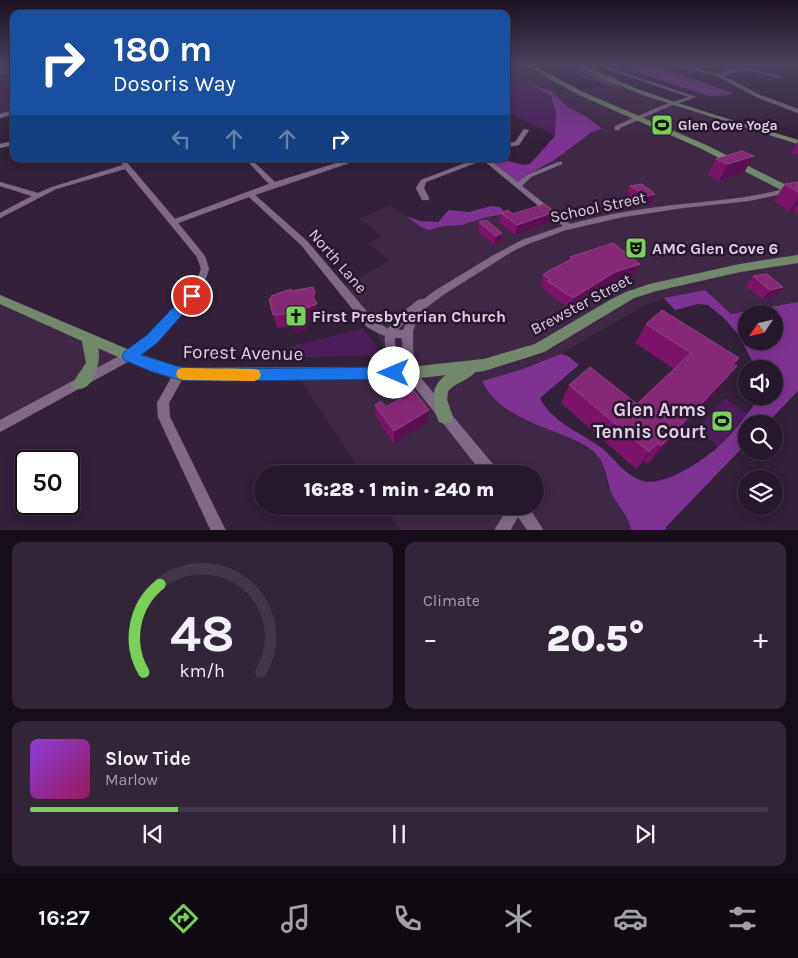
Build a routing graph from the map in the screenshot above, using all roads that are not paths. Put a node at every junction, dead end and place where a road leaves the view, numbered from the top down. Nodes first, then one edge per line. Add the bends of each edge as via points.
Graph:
1 (571, 90) edge
2 (637, 90) edge
3 (641, 90) edge
4 (672, 90) edge
5 (746, 90) edge
6 (676, 103) junction
7 (798, 111) edge
8 (639, 120) junction
9 (526, 130) dead end
10 (798, 142) edge
11 (510, 145) edge
12 (124, 162) edge
13 (252, 162) edge
14 (347, 162) edge
15 (475, 162) edge
16 (487, 162) edge
17 (560, 163) dead end
18 (798, 182) edge
19 (0, 184) edge
20 (274, 185) junction
21 (518, 186) junction
22 (788, 190) junction
23 (798, 190) edge
24 (250, 194) junction
25 (39, 196) junction
26 (426, 198) dead end
27 (0, 216) edge
28 (174, 222) junction
29 (570, 227) junction
30 (798, 259) edge
31 (0, 299) edge
32 (431, 299) junction
33 (389, 334) junction
34 (407, 334) junction
35 (88, 338) junction
36 (129, 356) junction
37 (484, 365) junction
38 (410, 373) junction
39 (180, 374) junction
40 (79, 384) junction
41 (445, 417) junction
42 (0, 426) edge
43 (485, 465) edge
44 (512, 515) edge
45 (525, 515) edge
46 (219, 530) edge
47 (501, 530) edge
48 (536, 530) edge

1 - 8 main road
2 - 6 main road
3 - 6 main road
4 - 6 street via 694,97
5 - 7 street
6 - 8 street
6 - 10 main road
8 - 22 main road via 691,141
9 - 11 street via 517,144
12 - 25 street
12 - 28 street
13 - 20 street
14 - 20 street
15 - 26 street via 423,181 420,188
16 - 21 street
17 - 21 street via 528,176
18 - 22 main road
19 - 25 street
20 - 24 street
21 - 29 street
22 - 23 main road
22 - 29 street, School Street via 764,198 646,211
24 - 28 street
24 - 33 street, North Lane via 304,243 371,324
25 - 27 street
28 - 36 street via 202,256 204,276 199,288 152,339
29 - 32 street, School Street via 508,250
30 - 37 main road, Brewster Street via 724,271 630,295 549,344
31 - 35 main road, Forest Avenue
32 - 33 street, School Street via 423,300 411,309
32 - 34 street, School Street via 411,319
33 - 34 street
33 - 38 street via 397,362
34 - 38 street
35 - 36 main road, Forest Avenue
35 - 40 main road via 95,358 94,366
36 - 39 main road, Forest Avenue
36 - 40 street
37 - 38 main road, Brewster Street
37 - 41 main road via 454,377 442,386 439,404
38 - 39 main road, Forest Avenue
38 - 41 street
39 - 46 street via 163,403 164,416
40 - 42 street
41 - 43 street
44 - 47 street
45 - 48 street

